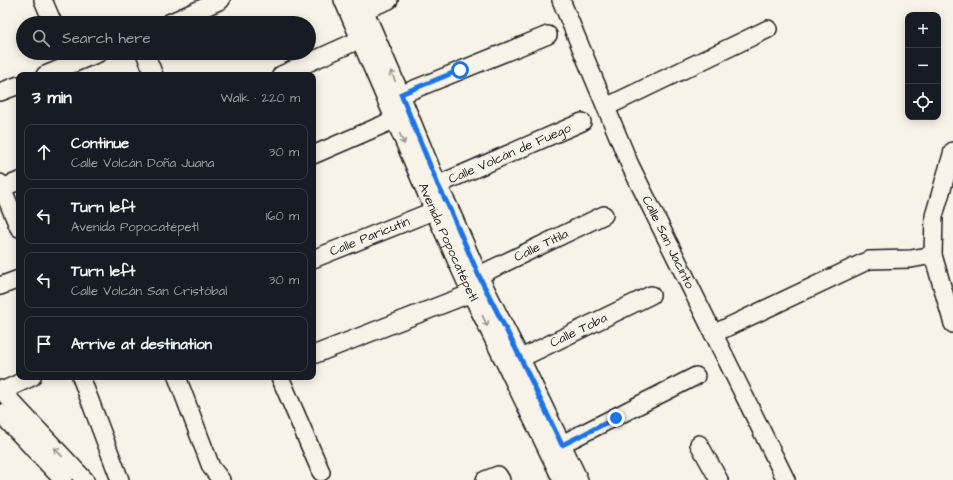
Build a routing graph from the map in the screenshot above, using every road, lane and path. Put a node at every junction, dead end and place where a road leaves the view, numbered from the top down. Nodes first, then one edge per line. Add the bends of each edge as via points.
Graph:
1 (43, 0) edge
2 (221, 0) edge
3 (343, 0) edge
4 (389, 0) edge
5 (562, 0) edge
6 (362, 5) edge
7 (50, 16) edge
8 (185, 16) edge
9 (768, 29) dead end
10 (548, 34) dead end
11 (367, 37) junction
12 (316, 59) edge
13 (66, 60) edge
14 (148, 60) edge
15 (314, 60) edge
16 (48, 72) edge
17 (153, 72) edge
18 (287, 72) edge
19 (16, 86) edge
20 (0, 92) edge
21 (394, 98) junction
22 (606, 107) junction
23 (401, 117) junction
24 (582, 122) dead end
25 (953, 150) edge
26 (316, 154) edge
27 (16, 182) edge
28 (1, 186) edge
29 (431, 188) junction
30 (441, 208) junction
31 (604, 215) dead end
32 (16, 221) edge
33 (933, 255) junction
34 (316, 258) edge
35 (16, 280) edge
36 (475, 285) junction
37 (0, 286) edge
38 (651, 295) dead end
39 (953, 324) edge
40 (713, 334) junction
41 (316, 354) edge
42 (514, 362) junction
43 (696, 376) dead end
44 (25, 380) edge
45 (82, 380) edge
46 (178, 380) edge
47 (281, 380) edge
48 (1, 391) edge
49 (0, 413) edge
50 (699, 444) dead end
51 (555, 448) junction
52 (321, 472) dead end
53 (63, 480) edge
54 (85, 480) edge
55 (120, 480) edge
56 (221, 480) edge
57 (485, 480) edge
58 (501, 480) edge
59 (562, 480) edge
60 (580, 480) edge
61 (719, 480) edge
62 (786, 480) edge

1 - 7 street
2 - 8 street
3 - 11 street, Avenida Popocatépetl
4 - 6 street
5 - 22 street, Calle San Jacinto
6 - 11 street, Avenida Popocatépetl
9 - 22 street
10 - 21 street
11 - 12 street
11 - 21 street, Avenida Popocatépetl
13 - 16 street
14 - 17 street
15 - 18 street
19 - 20 street
21 - 23 street, Avenida Popocatépetl
22 - 40 street, Calle San Jacinto via 630,165
23 - 26 street
23 - 29 street, Avenida Popocatépetl
24 - 29 street, Calle Volcán de Fuego
25 - 33 street via 934,216
27 - 28 street
28 - 32 street
29 - 30 street, Avenida Popocatépetl
30 - 34 street, Calle Paricutín
30 - 36 street, Avenida Popocatépetl
31 - 36 street, Calle Titila
33 - 39 street
33 - 40 street via 911,260 869,260
35 - 37 street
36 - 41 street, Calle Titila
36 - 42 street, Avenida Popocatépetl
38 - 42 street, Calle Toba
40 - 62 street, Calle San Jacinto
42 - 51 street, Avenida Popocatépetl
43 - 51 street
44 - 48 street
45 - 55 street
46 - 56 street via 211,467
47 - 52 street
54 -> 48 street
49 - 53 street
50 - 61 street
51 - 59 street, Avenida Popocatépetl
51 - 60 street, Avenida Popocatépetl
57 - 58 street via 498,475

